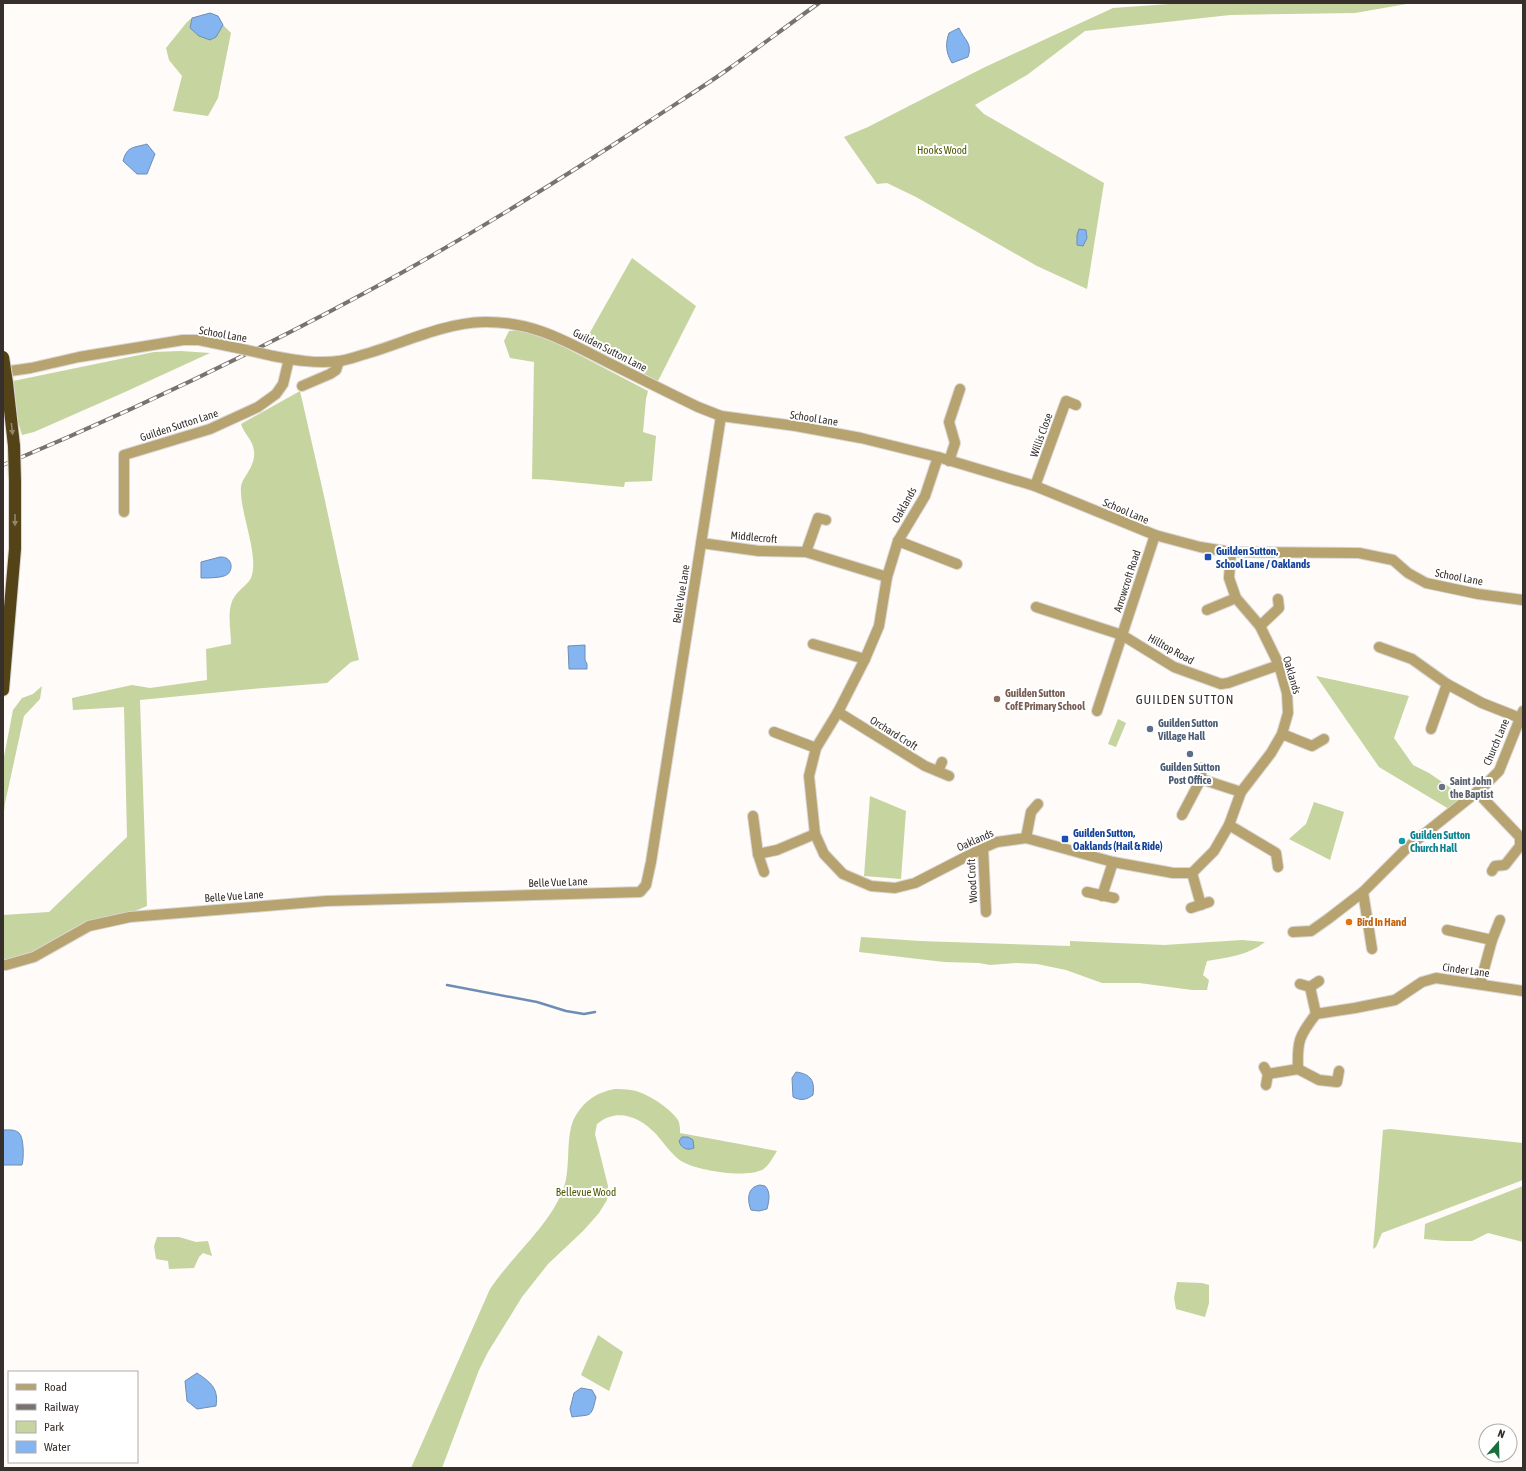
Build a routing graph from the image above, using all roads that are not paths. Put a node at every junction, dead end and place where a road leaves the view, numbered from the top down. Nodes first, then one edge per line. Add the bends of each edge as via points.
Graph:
1 (484, 322) joint
2 (3, 357) edge
3 (289, 359) junction
4 (339, 361) junction
5 (5, 378) edge
6 (302, 386) dead end
7 (960, 389) dead end
8 (1076, 405) dead end
9 (721, 416) junction
10 (938, 457) junction
11 (949, 461) junction
12 (1035, 486) junction
13 (124, 512) dead end
14 (826, 520) dead end
15 (1155, 535) junction
16 (898, 541) junction
17 (701, 543) junction
18 (806, 552) junction
19 (1231, 552) junction
20 (957, 564) dead end
21 (887, 577) junction
22 (1236, 598) junction
23 (1523, 600) edge
24 (1210, 606) dead end
25 (1281, 606) dead end
26 (1036, 607) dead end
27 (1260, 626) junction
28 (1122, 635) junction
29 (819, 646) dead end
30 (1379, 647) dead end
31 (865, 659) junction
32 (1279, 665) junction
33 (1447, 684) junction
34 (3, 690) edge
35 (1097, 711) dead end
36 (838, 712) junction
37 (1521, 714) edge
38 (1431, 729) dead end
39 (781, 732) dead end
40 (1282, 734) junction
41 (1324, 739) dead end
42 (816, 748) junction
43 (949, 776) dead end
44 (1241, 792) junction
45 (1477, 792) junction
46 (1032, 809) dead end
47 (1182, 815) dead end
48 (753, 816) dead end
49 (1229, 825) junction
50 (815, 834) junction
51 (1026, 838) junction
52 (983, 848) junction
53 (758, 854) junction
54 (1113, 862) junction
55 (1278, 867) dead end
56 (1492, 871) dead end
57 (764, 872) dead end
58 (1192, 873) junction
59 (1087, 892) dead end
60 (1363, 892) junction
61 (1102, 896) junction
62 (1114, 898) dead end
63 (1200, 905) dead end
64 (986, 912) dead end
65 (1500, 920) dead end
66 (1447, 930) dead end
67 (1293, 932) dead end
68 (1492, 940) junction
69 (1372, 949) dead end
70 (3, 965) edge
71 (1319, 981) dead end
72 (1480, 984) junction
73 (1523, 991) edge
74 (1316, 1014) junction
75 (1298, 1069) junction
76 (1339, 1071) dead end
77 (1266, 1085) dead end

1 - 4 street, School Lane via 439,330
1 - 9 street, Guilden Sutton Lane via 529,326 560,338 698,408
2 - 5 highway, bridge
3 - 4 street, School Lane
3 - 5 street, School Lane, bridge via 199,340 183,340 79,357 31,368
3 - 13 street, Guilden Sutton Lane via 283,384 276,394 258,407 210,430 124,455
4 - 6 street via 336,370
5 -> 34 highway, bridge via 14,446 15,549
7 - 11 street via 958,409 949,422 955,443
8 - 12 street, Willis Close via 1066,401
9 - 10 street, School Lane via 861,438
9 - 17 street, Belle Vue Lane
10 - 11 street, School Lane
10 - 16 street, Oaklands via 924,496
11 - 12 street, School Lane
12 - 15 street, School Lane
14 - 18 street via 818,518
15 - 19 street, School Lane
15 - 28 street, Arrowcroft Road
16 - 20 street, Oaklands
16 - 21 street, Oaklands
17 - 18 street, Middlecroft via 759,551
17 - 70 street, Belle Vue Lane via 651,862 646,885 640,892 326,901 130,917 89,926 34,957
18 - 21 street, Middlecroft
19 - 22 street, Oaklands via 1229,578
19 - 23 street, School Lane via 1359,553 1393,560 1408,573 1426,583
21 - 31 street, Oaklands via 879,626
22 - 24 street
22 - 27 street, Oaklands
25 - 27 street
26 - 28 street
27 - 32 street, Oaklands
28 - 32 street, Hilltop Road via 1174,667 1221,684 1228,684
28 - 35 street, Arrowcroft Road
29 - 31 street
30 - 33 street via 1412,659
31 - 36 street, Oaklands
32 - 40 street, Oaklands via 1287,693 1288,712
33 - 37 street via 1482,703
33 - 38 street
36 - 42 street, Oaklands
36 - 43 street, Orchard Croft via 925,766 940,766
37 - 45 street, Church Lane via 1499,772
39 - 42 street
40 - 41 street via 1313,750
40 - 44 street, Oaklands via 1272,753
42 - 50 street, Oaklands via 809,776
44 - 47 street via 1201,774
44 - 49 street, Oaklands
45 - 56 street via 1520,837 1520,846 1509,868 1495,866
45 - 60 street, Church Lane via 1408,847
46 - 51 street
48 - 53 street
49 - 55 street via 1276,853
49 - 58 street, Oaklands via 1214,851
50 - 52 street, Oaklands via 824,854 843,874 871,886 895,888 915,883
50 - 53 street via 777,850
51 - 52 street, Oaklands via 997,842
51 - 54 street, Oaklands
52 - 64 street, Wood Croft
53 - 57 street
54 - 58 street, Oaklands via 1173,873
54 - 61 street
58 - 63 street
59 - 61 street
60 - 67 street, Church Lane via 1311,931
60 - 69 street
61 - 62 street
65 - 68 street
66 - 68 street
68 - 72 street
71 - 74 street via 1305,986
72 - 73 street, Cinder Lane
72 - 74 street, Cinder Lane via 1436,978 1422,982 1395,1000
74 - 75 street via 1302,1033 1297,1048
75 - 76 street via 1320,1080 1341,1085
75 - 77 street via 1266,1070

